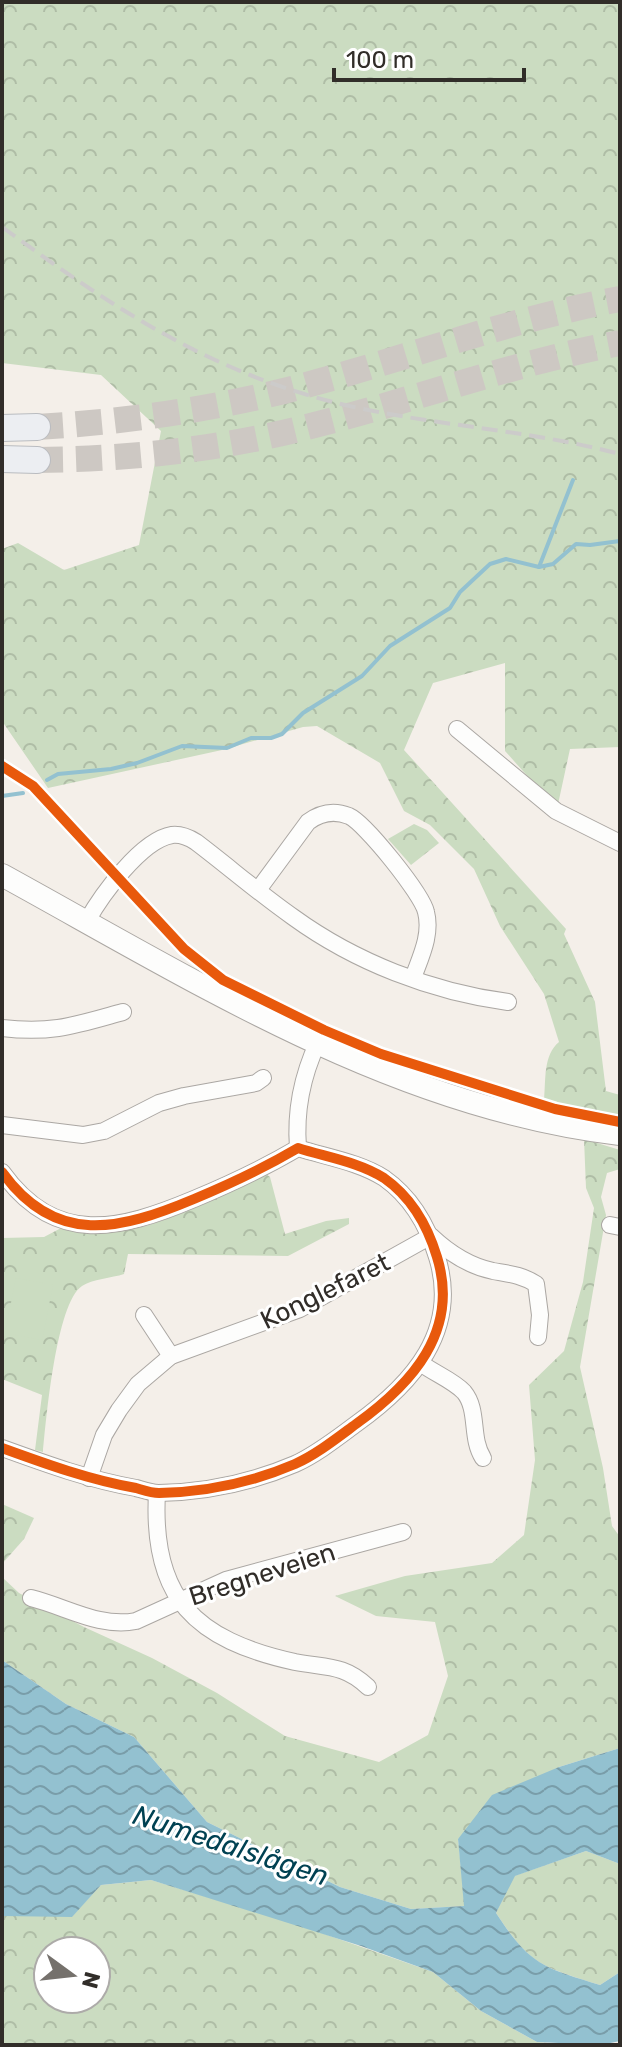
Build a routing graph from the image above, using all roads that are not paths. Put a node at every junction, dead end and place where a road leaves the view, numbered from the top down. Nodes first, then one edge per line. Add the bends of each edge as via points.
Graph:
1 (37, 427) tunnel mouth
2 (2, 428) edge
3 (2, 459) edge
4 (37, 460) tunnel mouth
5 (457, 729) dead end
6 (620, 843) edge
7 (2, 875) edge
8 (258, 890) junction
9 (87, 921) junction
10 (413, 978) junction
11 (508, 1002) dead end
12 (123, 1012) dead end
13 (2, 1028) edge
14 (318, 1042) junction
15 (263, 1078) dead end
16 (2, 1125) edge
17 (620, 1134) edge
18 (298, 1148) junction
19 (2, 1172) edge
20 (431, 1236) junction
21 (144, 1315) dead end
22 (538, 1337) dead end
23 (171, 1356) junction
24 (422, 1364) junction
25 (2, 1448) edge
26 (483, 1458) dead end
27 (89, 1478) junction
28 (157, 1493) junction
29 (403, 1532) dead end
30 (31, 1598) dead end
31 (179, 1601) junction
32 (368, 1687) dead end

1 - 2 highway
3 - 4 highway
5 - 6 street via 556,811
7 - 9 main road
8 - 9 street via 188,837 171,835 149,847 118,877
8 - 10 street via 320,935
8 - 10 street via 308,822 330,813 354,819 427,913 426,939
9 - 14 main road
10 - 11 street
12 - 13 street via 61,1030
14 - 17 main road via 457,1100 554,1125
14 - 18 street via 302,1083
15 - 16 street via 159,1103 104,1131 83,1135
18 - 19 street via 203,1195 143,1220 112,1226 59,1220 27,1200
18 - 20 street via 383,1178 410,1203
20 - 22 street via 459,1259 536,1284
20 - 23 street, Konglefaret via 300,1309
20 - 24 street via 441,1269 442,1309
21 - 23 street
23 - 27 street, Konglefaret via 138,1384 119,1410
24 - 26 street via 462,1389 470,1401 476,1447
24 - 28 street via 379,1408 296,1463 213,1488
25 - 27 street
27 - 28 street
28 - 31 street via 156,1535 168,1584
29 - 31 street, Bregneveien via 267,1567
30 - 31 street, Bregneveien via 102,1622 122,1623
31 - 32 street via 225,1640 297,1662 341,1668

